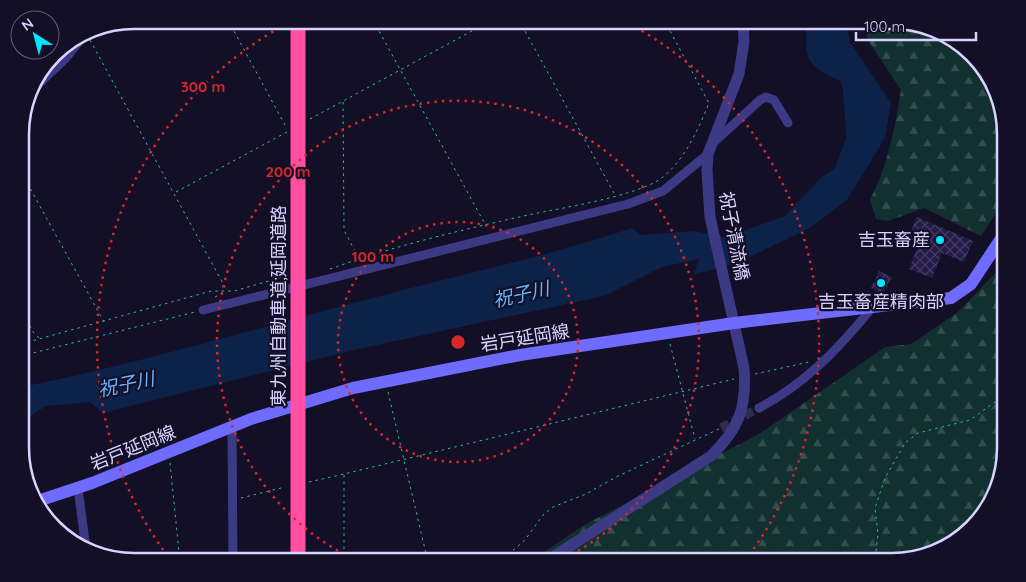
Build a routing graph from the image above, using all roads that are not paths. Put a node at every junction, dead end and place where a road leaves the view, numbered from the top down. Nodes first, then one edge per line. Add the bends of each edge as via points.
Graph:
1 (298, 29) edge
2 (743, 29) edge
3 (76, 45) edge
4 (44, 79) edge
5 (788, 122) dead end
6 (710, 149) junction
7 (997, 245) edge
8 (871, 309) junction
9 (203, 310) road end
10 (734, 323) junction
11 (759, 408) tunnel mouth
12 (232, 428) junction
13 (78, 488) junction
14 (42, 500) edge
15 (85, 541) edge
16 (233, 553) edge
17 (298, 553) edge
18 (559, 553) edge

1 - 17 highway, 東九州自動車道;延岡道路, bridge
2 - 6 street, 祝子清流橋 via 738,74
3 - 4 street
5 - 6 street via 774,100 766,97
6 - 9 street via 663,191 628,204
6 - 10 street, 祝子清流橋 via 707,170 710,217
7 - 8 main road, 岩戸延岡線 via 971,284 951,298
8 - 10 main road, 岩戸延岡線
8 - 11 street via 824,362 787,394
10 - 12 main road, 岩戸延岡線 via 520,355 385,381 299,403
10 - 18 street, 祝子清流橋 via 746,392 742,411 728,439 711,456
12 - 13 main road, 岩戸延岡線
12 - 16 street
13 - 14 main road, 岩戸延岡線
13 - 15 street

